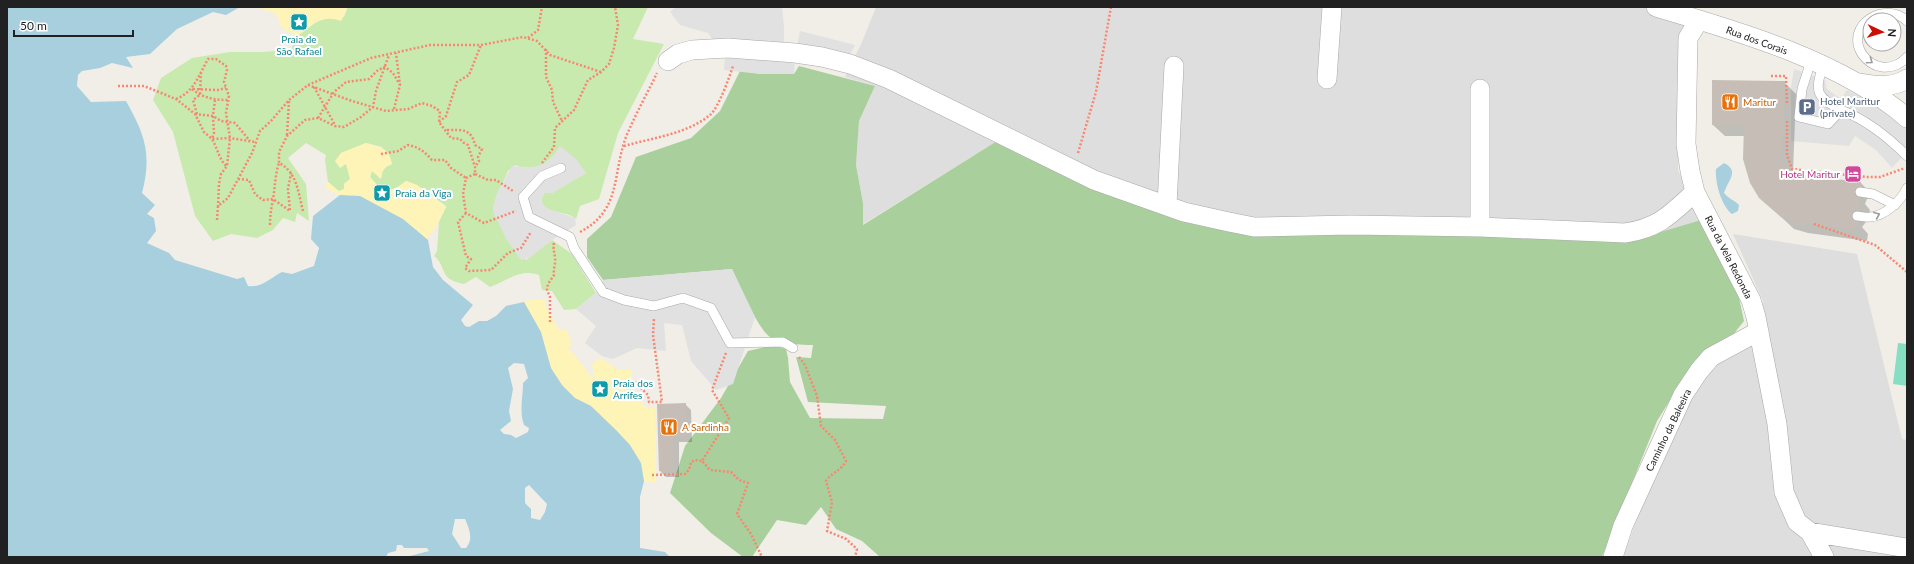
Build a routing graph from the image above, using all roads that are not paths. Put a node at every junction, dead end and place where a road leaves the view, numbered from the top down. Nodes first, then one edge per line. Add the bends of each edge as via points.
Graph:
1 (1332, 7) edge
2 (1656, 7) edge
3 (1699, 20) junction
4 (1862, 27) edge
5 (1907, 57) edge
6 (668, 61) road end
7 (1817, 64) junction
8 (1174, 66) dead end
9 (1327, 79) dead end
10 (1855, 82) junction
11 (1905, 82) edge
12 (1480, 90) dead end
13 (1889, 104) junction
14 (1841, 110) junction
15 (1907, 110) edge
16 (1907, 118) edge
17 (1907, 156) edge
18 (561, 168) dead end
19 (1907, 188) edge
20 (1695, 192) junction
21 (1860, 192) dead end
22 (1168, 205) junction
23 (1895, 205) junction
24 (1857, 216) dead end
25 (1480, 227) junction
26 (1759, 331) junction
27 (793, 348) road end
28 (1810, 532) junction
29 (1907, 548) edge
30 (1613, 557) edge
31 (1824, 557) edge

1 - 9 street
2 - 3 street, Rua dos Corais
3 - 7 street, Rua dos Corais via 1765,41
3 - 20 street, Rua da Vela Redonda via 1688,38 1686,144
4 -> 5 lane via 1858,35 1858,45 1865,58 1878,66 1887,67 1897,65
6 - 22 street via 678,54 692,50 739,48 822,57 867,70 1094,180
7 - 10 street, Rua dos Corais
7 - 14 lane via 1818,92 1826,102
7 - 14 lane via 1802,89 1799,117 1828,124
8 - 22 street
10 - 11 street via 1880,87
10 - 13 street
12 - 25 street
13 - 15 street
13 - 16 street
14 - 17 lane via 1875,127
18 - 27 lane via 542,176 523,197 529,217 570,237 574,248 603,292 624,300 654,306 684,298 711,308 730,343 783,342
19 - 23 lane
20 - 25 street via 1657,225 1639,231 1625,233
20 - 26 street, Rua da Vela Redonda via 1751,300
21 - 23 lane via 1873,194
22 - 25 street via 1184,212 1254,227
24 -> 23 lane via 1870,218
26 - 28 street, Rua da Vela Redonda via 1776,424 1784,492 1797,522
26 - 30 street, Caminho da Baleeira via 1711,357 1683,395 1623,526
28 - 29 street
28 - 31 street, Rua da Vela Redonda

